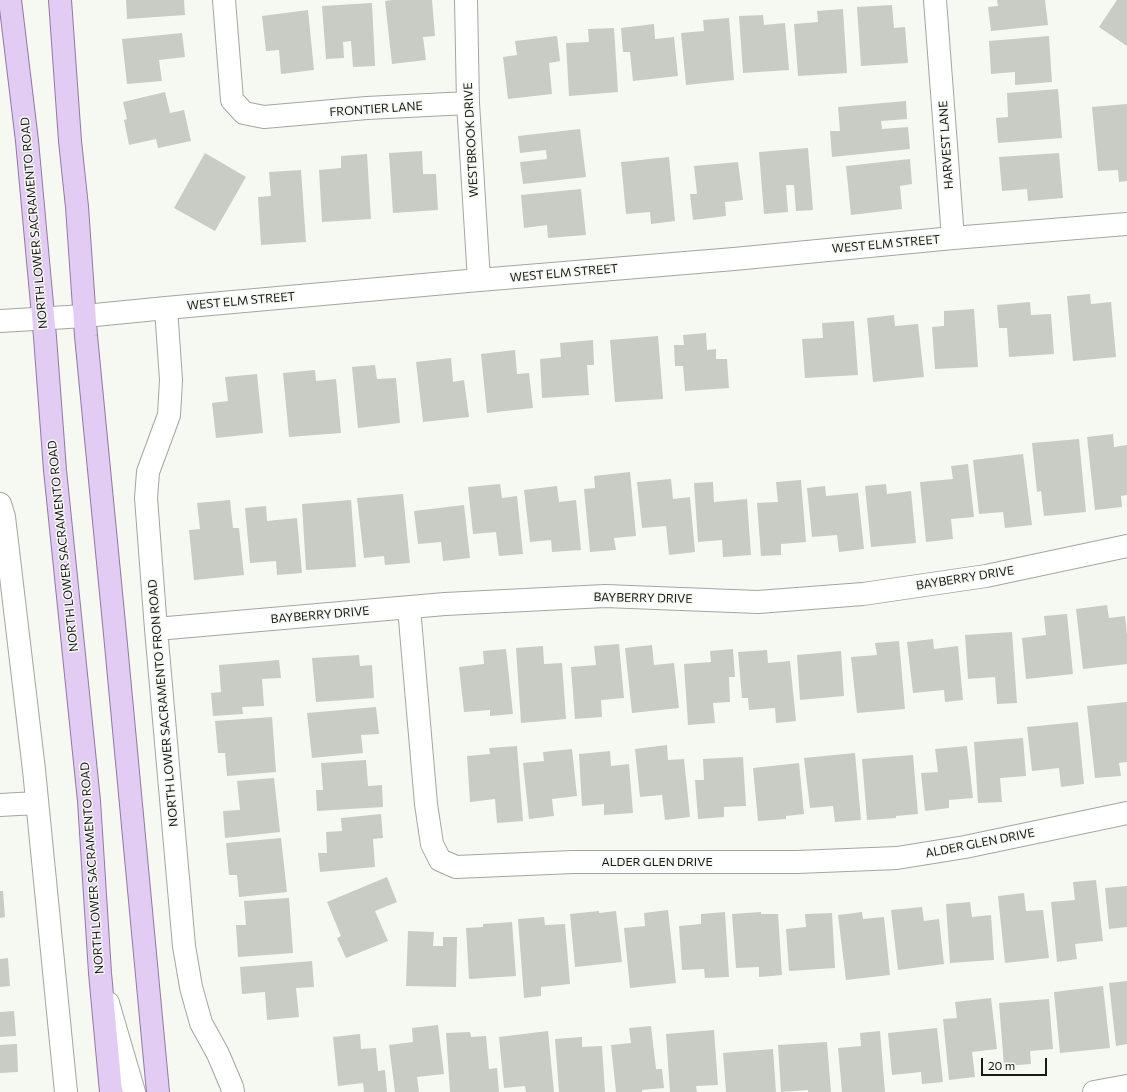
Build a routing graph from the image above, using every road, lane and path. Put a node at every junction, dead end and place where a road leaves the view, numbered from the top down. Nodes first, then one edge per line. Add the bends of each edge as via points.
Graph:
1 (10, 0) edge
2 (60, 0) edge
3 (224, 0) edge
4 (466, 0) edge
5 (935, 0) edge
6 (468, 103) junction
7 (1127, 224) edge
8 (953, 238) junction
9 (478, 280) junction
10 (166, 308) junction
11 (85, 316) junction
12 (43, 318) junction
13 (0, 321) edge
14 (0, 504) edge
15 (1127, 546) edge
16 (410, 608) junction
17 (156, 629) junction
18 (36, 803) junction
19 (0, 805) edge
20 (1127, 813) edge
21 (100, 973) junction
22 (1127, 1086) edge
23 (66, 1092) edge
24 (111, 1092) edge
25 (134, 1092) edge
26 (158, 1092) edge
27 (234, 1092) edge
28 (1094, 1092) edge

1 - 12 main road, NORTH LOWER SACRAMENTO ROAD via 27,142
2 - 11 main road
3 - 6 street, FRONTIER LANE via 232,100 244,113 264,118 367,108
4 - 6 street, WESTBROOK DRIVE
5 - 8 street, HARVEST LANE
6 - 9 street, WESTBROOK DRIVE
7 - 8 street, WEST ELM STREET
8 - 9 street, WEST ELM STREET
9 - 10 street, WEST ELM STREET
10 - 11 street, WEST ELM STREET
10 - 17 street, NORTH LOWER SACRAMENTO FRON ROAD via 171,380 169,415 148,472 146,498
11 - 12 street, WEST ELM STREET
11 - 26 main road
12 - 13 street, WEST ELM STREET
12 - 21 main road, NORTH LOWER SACRAMENTO ROAD via 55,470 89,801
14 - 18 street via 4,517
15 - 16 street, BAYBERRY DRIVE via 986,576 863,594 758,602 605,596
16 - 17 street, BAYBERRY DRIVE
16 - 20 street, ALDER GLEN DRIVE via 426,804 432,844 440,860 456,867 573,862 797,862 897,858 965,847
17 - 27 street, NORTH LOWER SACRAMENTO FRON ROAD via 184,946 190,987 201,1023
18 - 19 street
18 - 23 street
21 - 24 main road, NORTH LOWER SACRAMENTO ROAD
21 - 25 street
22 - 28 street

